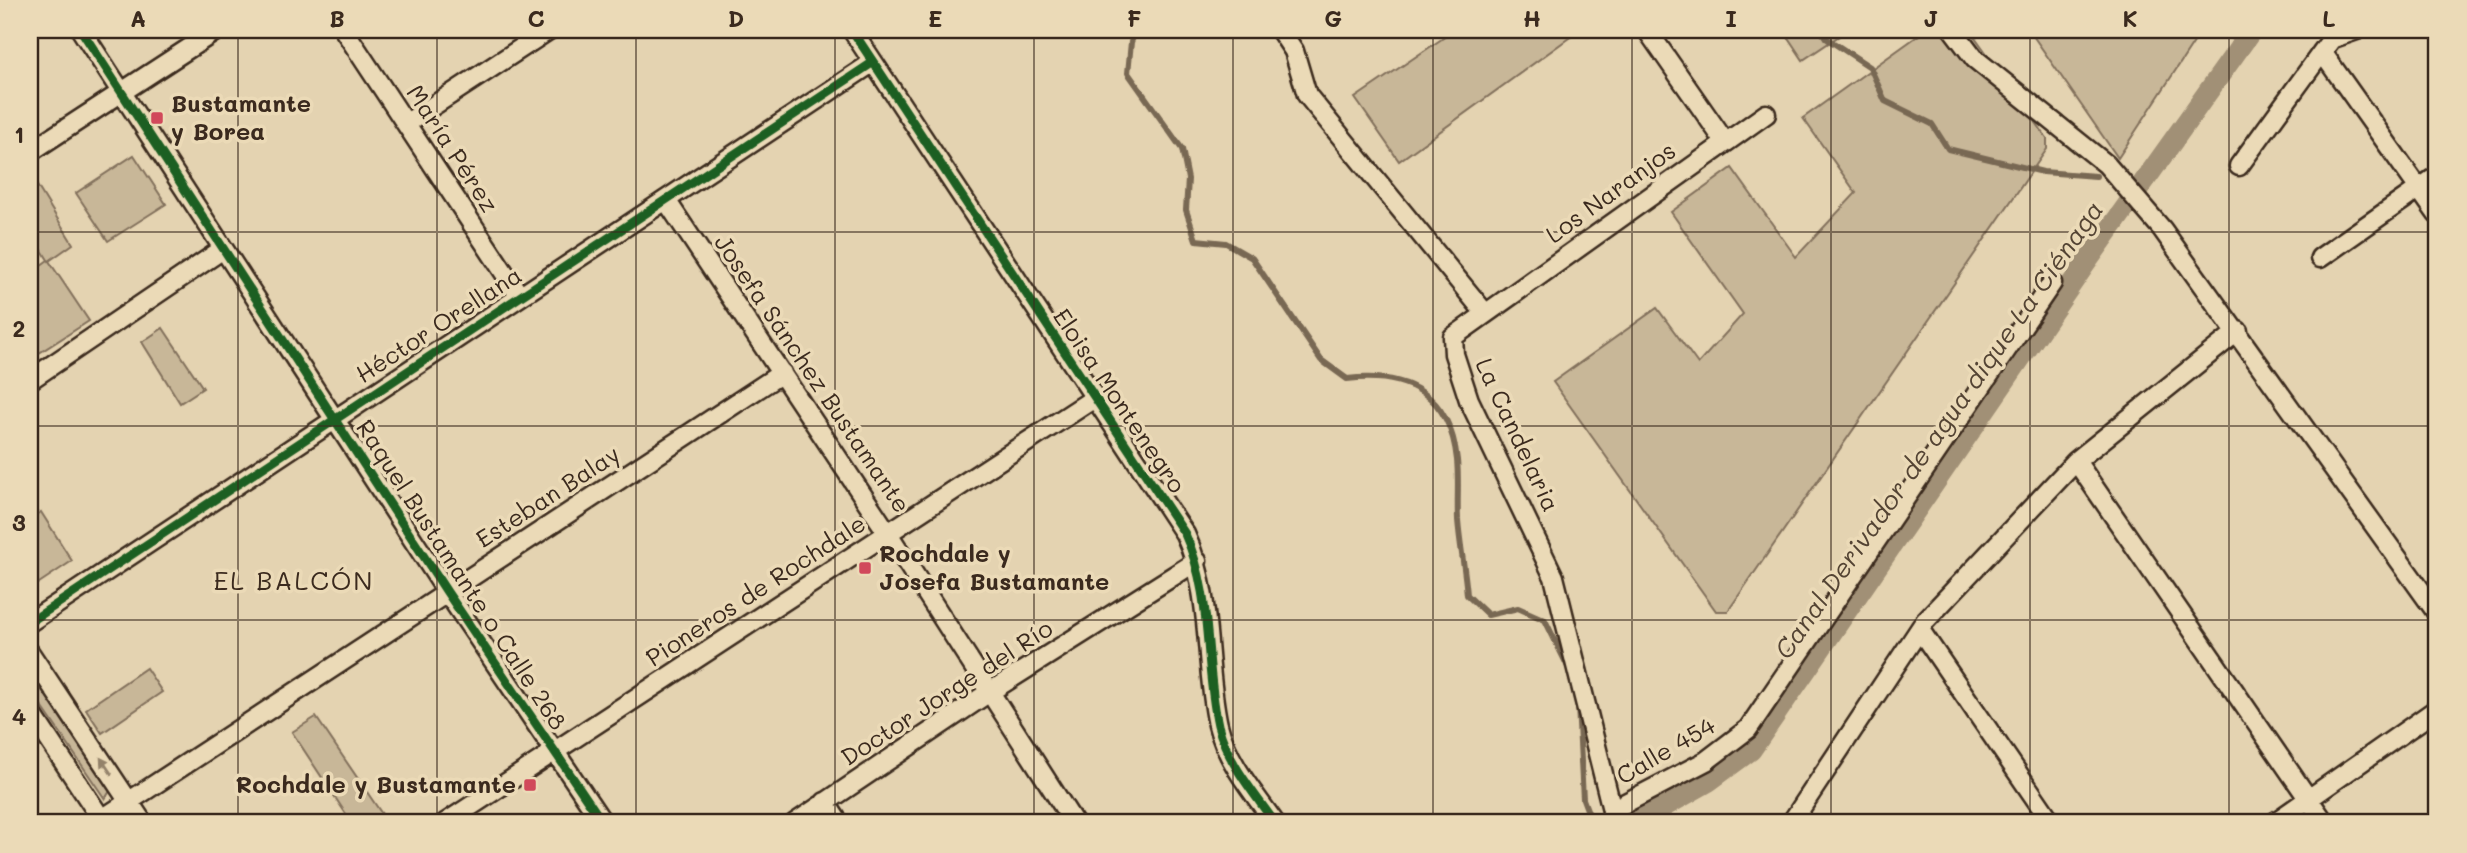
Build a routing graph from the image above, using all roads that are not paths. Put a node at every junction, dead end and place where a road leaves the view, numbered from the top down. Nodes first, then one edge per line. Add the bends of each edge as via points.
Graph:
1 (81, 30) edge
2 (217, 30) edge
3 (344, 30) edge
4 (549, 30) edge
5 (852, 30) edge
6 (1280, 30) edge
7 (1647, 30) edge
8 (1953, 30) edge
9 (2357, 30) edge
10 (2330, 40) edge
11 (872, 63) junction
12 (121, 92) junction
13 (1766, 114) dead end
14 (407, 123) junction
15 (1724, 142) junction
16 (30, 152) edge
17 (2239, 166) dead end
18 (2437, 176) edge
19 (2419, 188) junction
20 (666, 200) junction
21 (2437, 214) edge
22 (223, 249) junction
23 (2320, 258) dead end
24 (2052, 283) dead end
25 (519, 296) junction
26 (1485, 313) junction
27 (2238, 331) junction
28 (782, 373) junction
29 (30, 380) edge
30 (1093, 399) junction
31 (334, 417) junction
32 (2076, 461) junction
33 (888, 535) junction
34 (1197, 561) junction
35 (447, 592) junction
36 (2437, 613) edge
37 (30, 622) edge
38 (1920, 630) junction
39 (30, 653) edge
40 (988, 693) junction
41 (2437, 709) edge
42 (30, 711) edge
43 (553, 751) junction
44 (2308, 799) junction
45 (129, 801) junction
46 (825, 802) junction
47 (1611, 817) edge
48 (101, 822) edge
49 (1794, 822) edge
50 (143, 823) edge
51 (445, 823) edge
52 (603, 823) edge
53 (795, 823) edge
54 (839, 823) edge
55 (1074, 823) edge
56 (1275, 823) edge
57 (2052, 823) edge
58 (2274, 823) edge
59 (2325, 823) edge

1 - 12 street, Raquel Bustamante o Calle 268
2 - 12 street
3 - 14 street, María Pérez
4 - 14 street
5 - 11 street, Eloisa Montenegro
6 - 26 street via 1294,51 1307,94
7 - 15 street
8 - 27 street via 1975,59 2106,164 2162,229
9 - 10 street
10 - 17 street
10 - 19 street
11 - 20 street, Héctor Orellana
11 - 30 street, Eloisa Montenegro
12 - 16 street
12 - 22 street, Raquel Bustamante o Calle 268
13 - 15 street, Los Naranjos
14 - 25 street, María Pérez
15 - 26 street, Los Naranjos
18 - 19 street
19 - 21 street
19 - 23 street
20 - 25 street, Héctor Orellana
20 - 28 street, Josefa Sánchez Bustamante
22 - 29 street
22 - 31 street, Raquel Bustamante o Calle 268
24 - 47 street, Calle 454 via 1748,729 1706,761
25 - 31 street, Héctor Orellana
26 - 47 street, La Candelaria via 1452,337 1454,354 1469,400 1554,577
27 - 32 street
27 - 36 street
28 - 33 street, Josefa Sánchez Bustamante
28 - 35 street, Esteban Balay
30 - 33 street, Pioneros de Rochdale
30 - 34 street, Eloisa Montenegro via 1185,534
31 - 35 street, Raquel Bustamante o Calle 268
31 - 37 street, Héctor Orellana
32 - 38 street
32 - 44 street
33 - 40 street, Josefa Sánchez Bustamante
33 - 43 street, Pioneros de Rochdale
34 - 40 street, Doctor Jorge del Río
34 - 56 street, Eloisa Montenegro via 1218,725 1230,758
35 - 43 street, Raquel Bustamante o Calle 268
35 - 45 street, Esteban Balay
38 - 49 street
38 - 57 street
45 -> 39 street
40 - 46 street, Doctor Jorge del Río
40 - 55 street, Josefa Sánchez Bustamante
41 - 44 street
42 - 48 street
43 - 51 street, Pioneros de Rochdale
43 - 52 street, Raquel Bustamante o Calle 268
44 - 58 street
44 - 59 street
45 - 48 street, Esteban Balay
45 - 50 street
46 - 53 street, Doctor Jorge del Río
46 - 54 street

